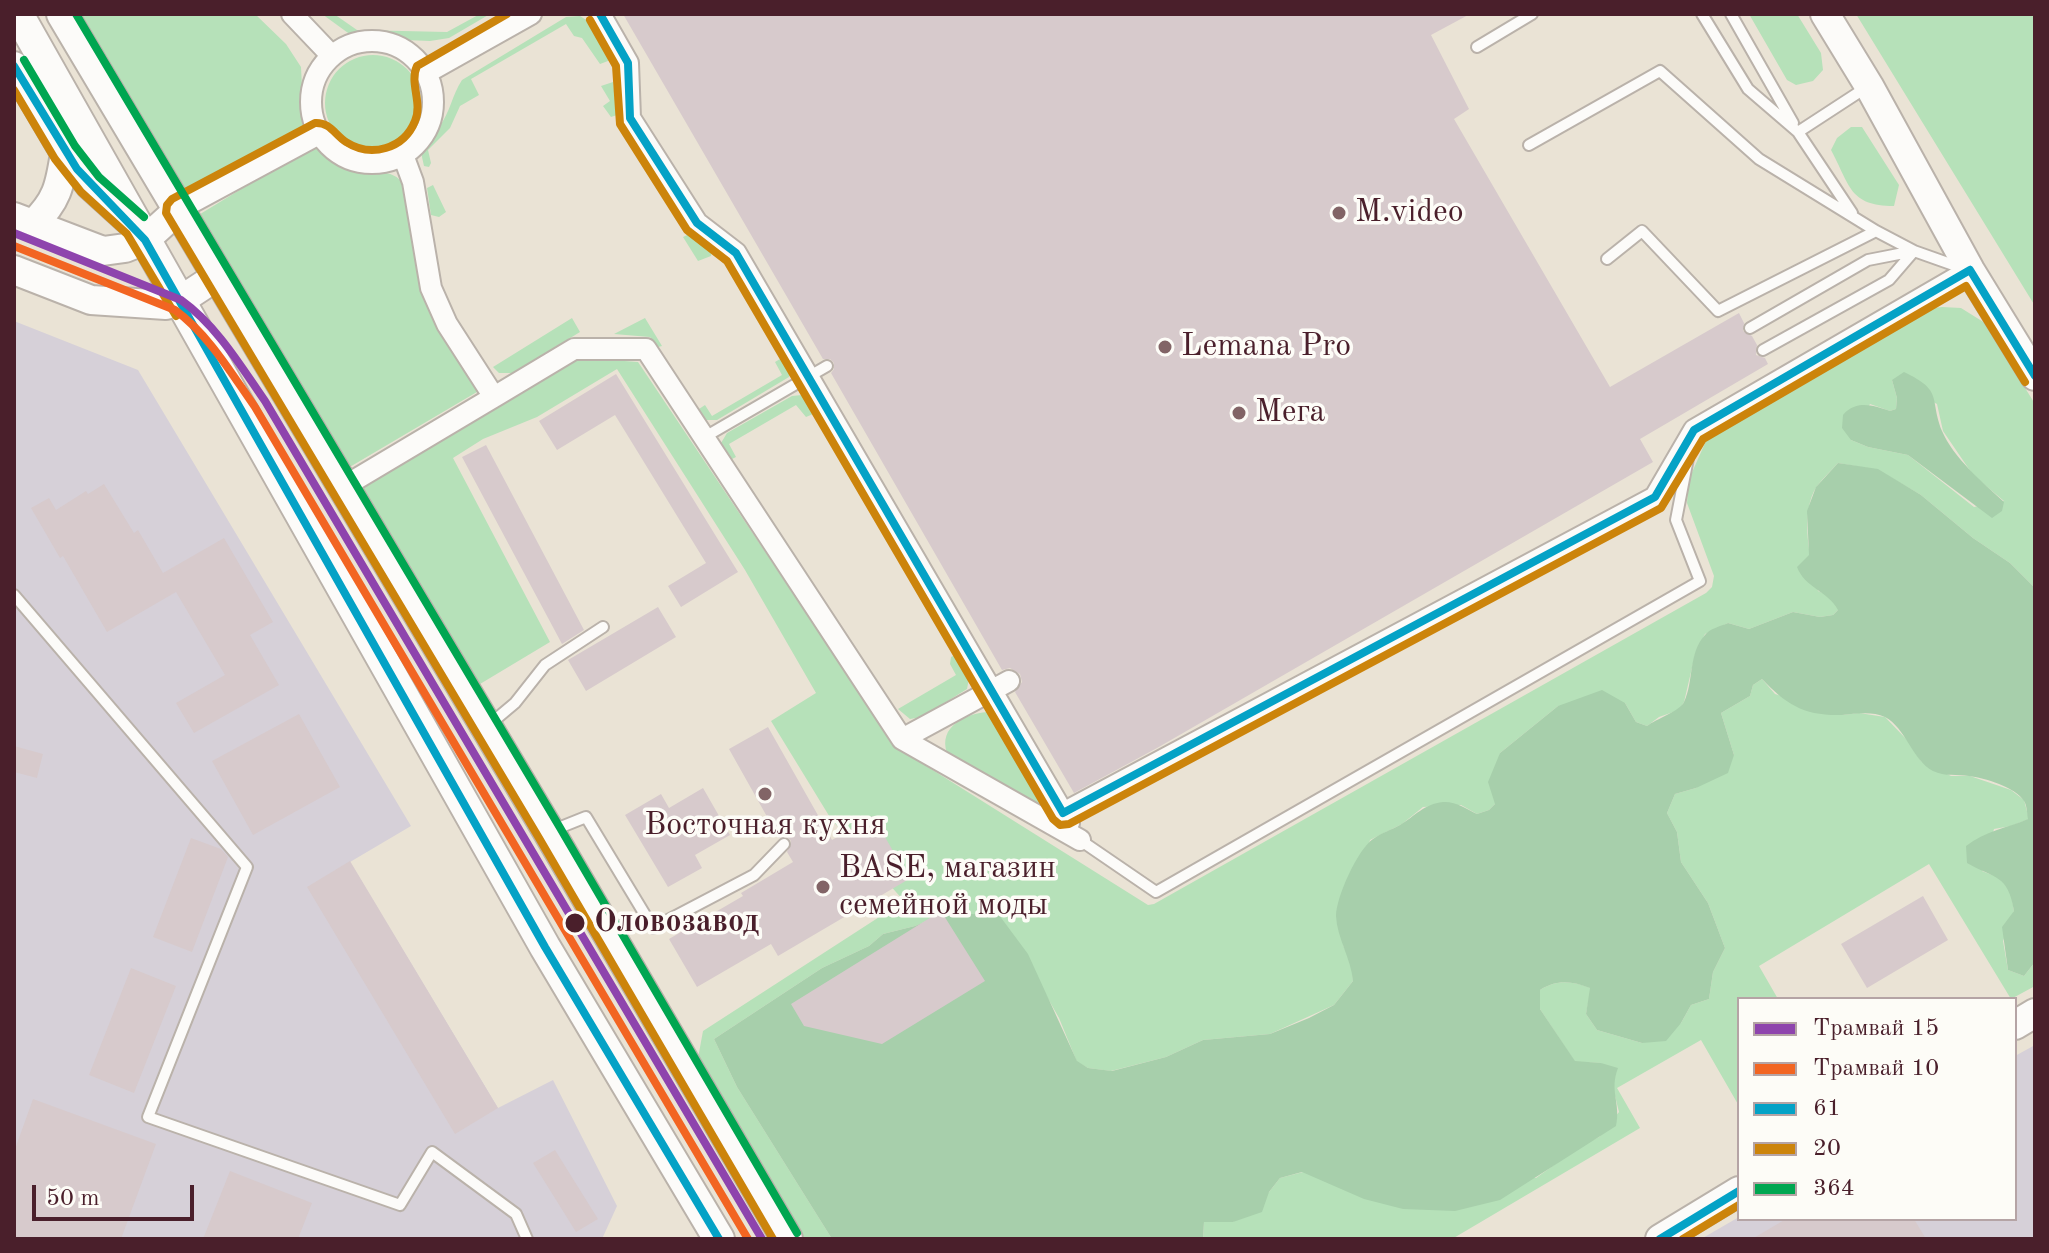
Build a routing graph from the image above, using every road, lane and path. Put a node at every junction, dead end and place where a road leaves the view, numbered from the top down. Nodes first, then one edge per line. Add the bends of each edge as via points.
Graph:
1 (18, 14) edge
2 (62, 14) edge
3 (292, 14) edge
4 (531, 14) edge
5 (600, 14) edge
6 (1532, 14) edge
7 (1702, 14) edge
8 (1731, 14) edge
9 (1825, 14) edge
10 (1477, 47) dead end
11 (332, 56) junction
12 (14, 66) edge
13 (426, 73) junction
14 (1869, 86) junction
15 (1798, 132) junction
16 (319, 134) junction
17 (1529, 145) dead end
18 (65, 153) junction
19 (403, 155) junction
20 (178, 210) junction
21 (1855, 218) junction
22 (23, 220) edge
23 (1876, 231) junction
24 (140, 233) junction
25 (1914, 251) junction
26 (1607, 259) dead end
27 (14, 270) edge
28 (1970, 270) junction
29 (216, 277) junction
30 (181, 300) junction
31 (1750, 328) dead end
32 (1763, 350) dead end
33 (827, 366) dead end
34 (2035, 376) edge
35 (808, 377) junction
36 (494, 397) junction
37 (1694, 430) junction
38 (703, 438) junction
39 (343, 487) junction
40 (14, 595) edge
41 (603, 627) dead end
42 (1000, 686) junction
43 (486, 727) junction
44 (902, 739) junction
45 (1063, 813) junction
46 (549, 832) junction
47 (1080, 840) junction
48 (784, 844) dead end
49 (2035, 1013) edge
50 (2017, 1024) edge
51 (1737, 1192) edge
52 (527, 1239) edge
53 (719, 1239) edge
54 (787, 1239) edge
55 (1660, 1239) edge

1 - 24 main road
2 - 20 main road
3 - 11 street
4 - 13 street
5 - 35 street via 628,63 630,118 697,223 736,253
6 - 10 lane
7 - 15 lane via 1748,89
8 - 15 lane
9 - 14 street
11 - 13 street via 356,44 383,42 408,54
11 - 16 street via 313,84 313,118
12 - 18 street
13 - 19 street via 432,91 430,119
14 - 15 lane
14 - 28 street
15 - 21 lane
16 - 19 street via 331,148 357,161 385,162
16 - 20 street
17 - 21 lane via 1660,71 1759,159
18 - 22 street via 60,188 49,209
18 - 24 street
19 - 36 street via 413,182 431,288 447,324
20 - 24 street
20 - 29 main road
21 - 23 lane
22 - 24 street via 103,251 125,248
23 - 25 lane
23 - 26 lane via 1718,311 1642,231
24 - 30 main road
25 - 28 lane
25 - 31 lane via 1868,260
25 - 32 lane via 1889,280
27 - 30 street via 91,300 166,305
28 - 34 street
28 - 37 street
29 - 30 street
29 - 39 main road
30 - 53 main road via 554,963
33 - 35 lane
35 - 38 lane
35 - 42 street
36 - 38 street via 574,349 646,349
36 - 39 street
37 - 45 street via 1655,497 1214,724
37 - 47 lane via 1676,520 1700,581 1156,892
38 - 44 street
39 - 43 main road
40 - 52 lane via 247,867 148,1117 400,1205 432,1152 516,1214
41 - 43 lane via 545,665 515,703
42 - 44 street
42 - 45 street
43 - 46 main road
44 - 47 street
45 - 47 street
46 - 48 lane via 586,817 653,928 754,875
46 - 54 main road
49 - 50 street
51 - 55 street

